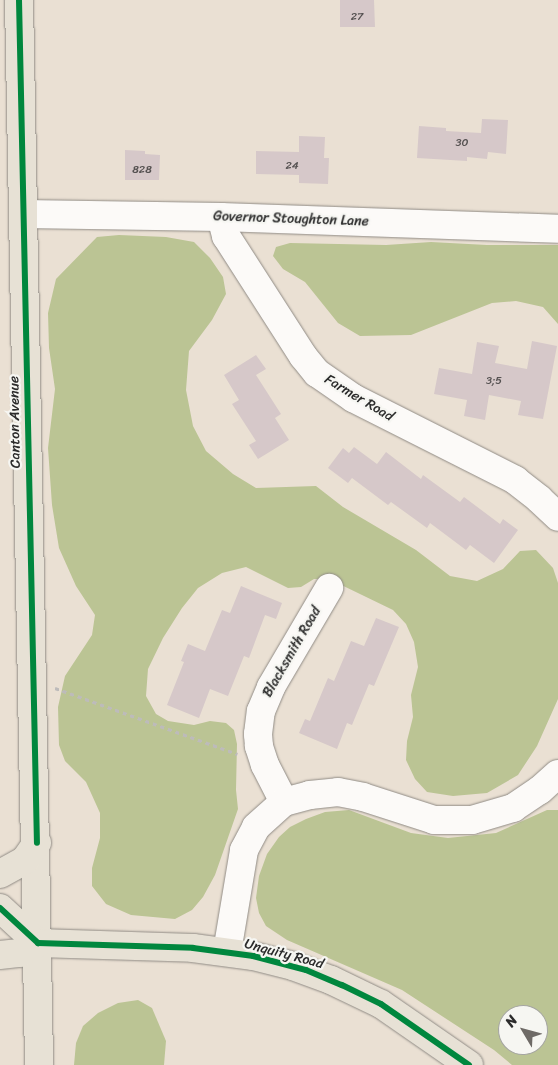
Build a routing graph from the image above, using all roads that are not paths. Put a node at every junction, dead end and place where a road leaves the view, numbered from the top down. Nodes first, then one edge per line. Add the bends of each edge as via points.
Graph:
1 (19, 0) edge
2 (23, 214) junction
3 (221, 217) junction
4 (558, 229) edge
5 (558, 517) edge
6 (329, 588) dead end
7 (558, 774) edge
8 (284, 802) junction
9 (37, 843) junction
10 (0, 874) edge
11 (0, 908) edge
12 (38, 944) junction
13 (227, 952) junction
14 (0, 955) edge
15 (40, 1065) edge
16 (469, 1065) edge

1 - 2 main road, Canton Avenue
2 - 3 street, Governor Stoughton Lane
2 - 9 main road, Canton Avenue
3 - 4 street, Governor Stoughton Lane
3 - 5 street, Farmer Road via 226,236 317,373 352,398 515,480
6 - 8 street, Blacksmith Road via 265,699 258,734 262,757
7 - 8 street via 513,808 472,820 434,820 363,796 344,793 310,794
8 - 13 street via 256,827 244,850
9 - 10 main road via 25,860
9 - 12 main road, Canton Avenue
11 - 12 main road
12 - 13 main road, Unquity Road via 157,946
12 - 14 main road via 20,953
12 - 15 main road, Canton Avenue
13 - 16 main road, Unquity Road via 293,966 342,985 395,1013

